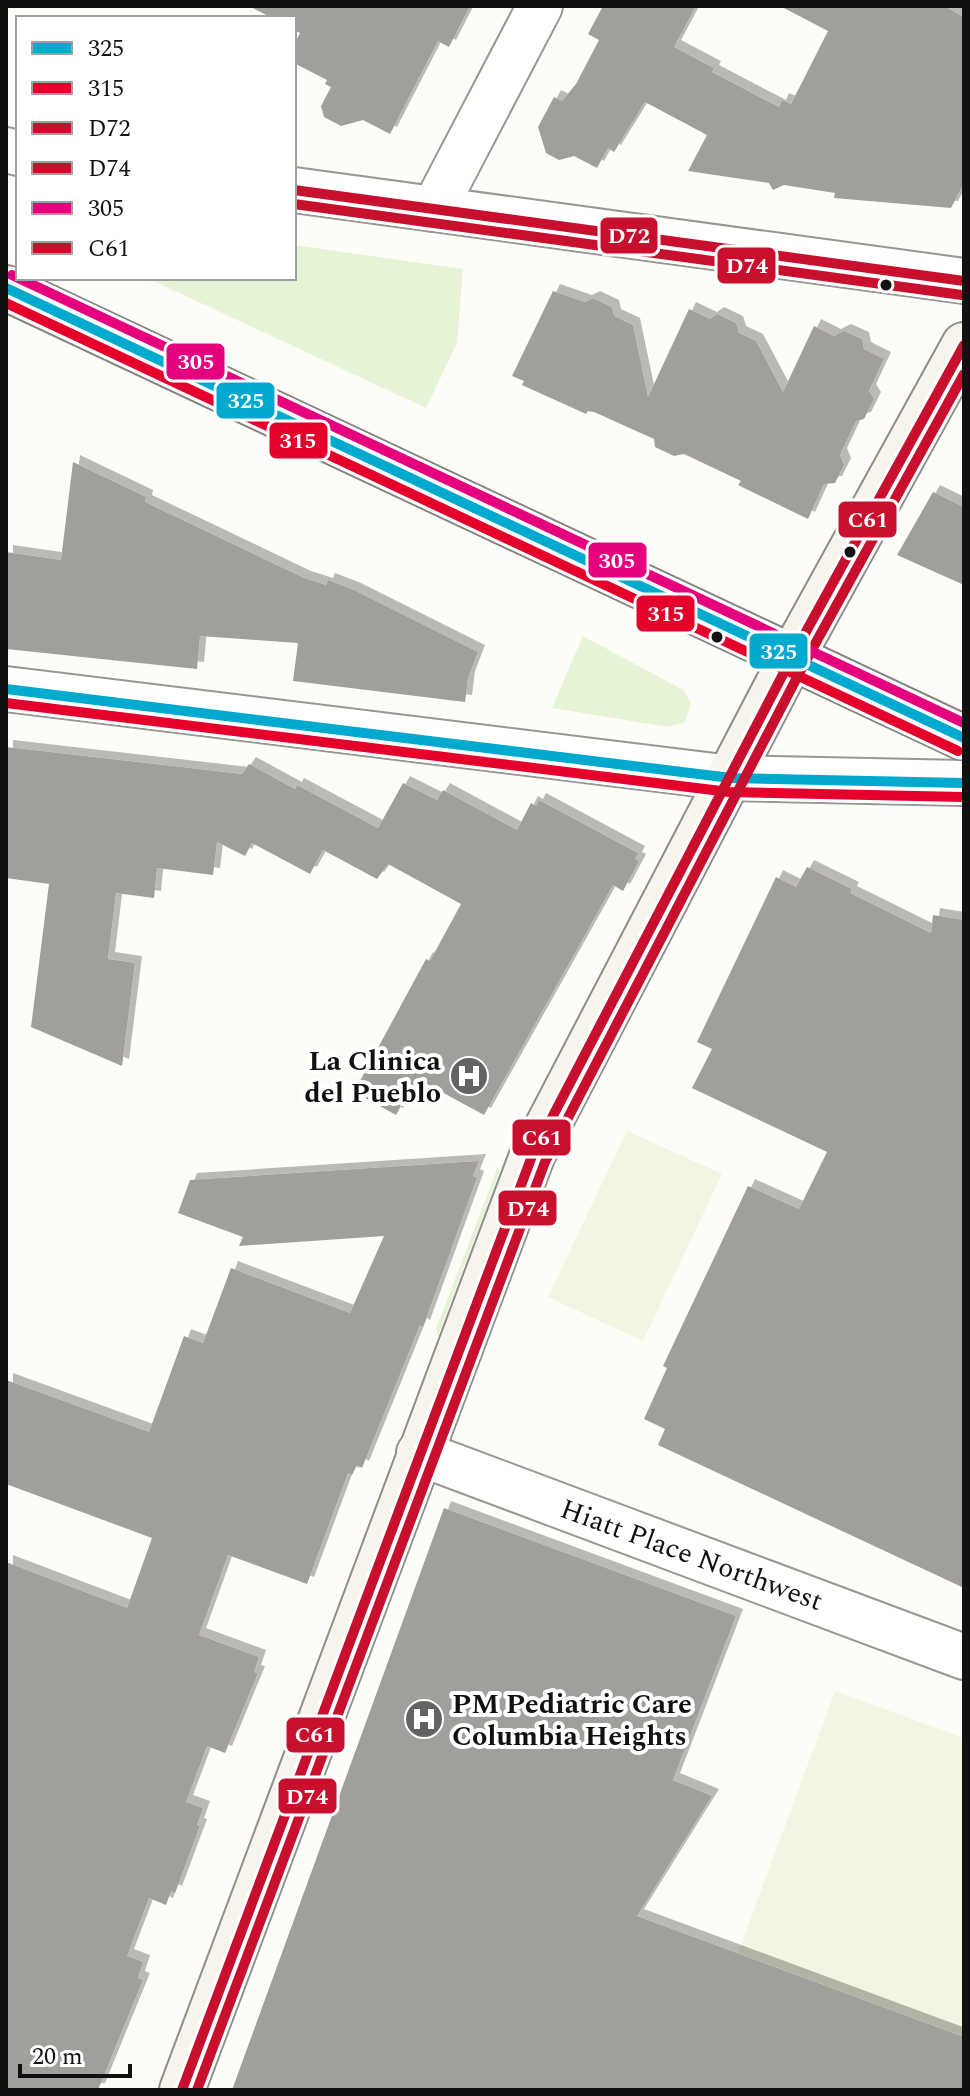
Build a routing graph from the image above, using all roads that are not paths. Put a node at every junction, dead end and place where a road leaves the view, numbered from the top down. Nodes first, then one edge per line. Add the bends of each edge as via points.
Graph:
1 (540, 6) edge
2 (296, 190) edge
3 (434, 209) junction
4 (964, 281) edge
5 (6, 288) edge
6 (964, 345) edge
7 (792, 657) junction
8 (6, 689) edge
9 (964, 738) edge
10 (731, 778) junction
11 (964, 783) edge
12 (419, 1453) junction
13 (964, 1657) edge
14 (182, 2090) edge

1 - 3 street
2 - 3 street
3 - 4 street
5 - 7 main road
6 - 7 main road
7 - 9 main road
7 - 10 main road
8 - 10 street
10 - 11 street
10 - 12 main road via 532,1156
12 - 13 street, Hiatt Place Northwest
12 - 14 main road

